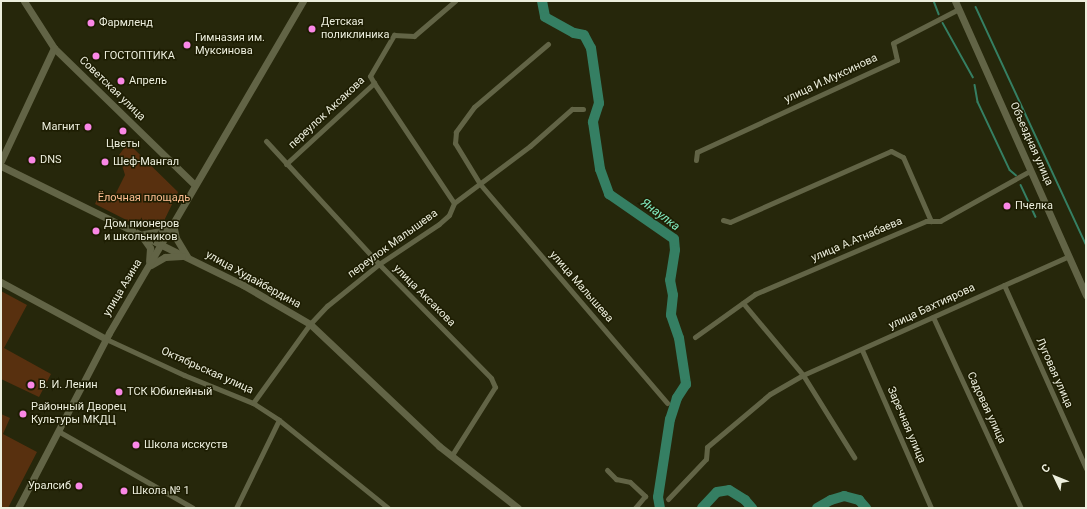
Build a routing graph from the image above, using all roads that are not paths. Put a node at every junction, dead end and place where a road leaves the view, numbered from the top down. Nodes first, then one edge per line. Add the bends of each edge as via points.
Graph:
1 (24, 1) edge
2 (303, 1) edge
3 (455, 1) edge
4 (955, 1) edge
5 (959, 9) junction
6 (548, 44) dead end
7 (54, 48) junction
8 (374, 83) junction
9 (582, 109) dead end
10 (266, 141) dead end
11 (696, 160) dead end
12 (1, 161) edge
13 (286, 164) junction
14 (1, 166) edge
15 (1030, 171) junction
16 (194, 184) junction
17 (480, 184) junction
18 (454, 203) junction
19 (724, 220) dead end
20 (931, 221) junction
21 (173, 223) junction
22 (139, 233) junction
23 (162, 244) junction
24 (187, 256) junction
25 (1069, 256) junction
26 (379, 264) junction
27 (148, 267) junction
28 (1, 282) edge
29 (1004, 285) junction
30 (1086, 295) edge
31 (743, 303) junction
32 (933, 317) junction
33 (310, 324) junction
34 (695, 337) dead end
35 (106, 339) junction
36 (862, 350) junction
37 (803, 375) junction
38 (253, 403) junction
39 (667, 403) dead end
40 (279, 420) junction
41 (58, 431) junction
42 (452, 455) junction
43 (854, 457) dead end
44 (1086, 468) edge
45 (606, 470) dead end
46 (668, 499) dead end
47 (18, 508) edge
48 (193, 508) edge
49 (236, 508) edge
50 (388, 508) edge
51 (518, 508) edge
52 (635, 508) edge
53 (931, 508) edge
54 (1021, 508) edge

1 - 7 street, Советская улица
2 - 16 street, улица Азина
3 - 8 street, переулок Аксакова via 422,32 414,36 394,35 370,76
4 - 5 street, Объездная улица
5 - 11 street, улица И.Муксинова via 893,43 897,60 697,152
5 - 15 street, Объездная улица
6 - 17 street, улица Малышева via 474,106 456,132 455,143 460,154
7 - 12 street
7 - 16 street, Советская улица
8 - 13 street, переулок Аксакова
8 - 18 street
9 - 17 street, переулок Малышева via 572,109
10 - 13 street, улица Аксакова
13 - 26 street, улица Аксакова
14 - 22 street, улица Худайбердина
15 - 20 street, улица А.Атнабаева via 961,211 940,221
15 - 25 street, Объездная улица
16 - 21 street, улица Азина
17 - 18 street, переулок Малышева
17 - 39 street, улица Малышева
18 - 26 street, переулок Малышева via 449,215 439,224
19 - 20 street via 730,222 892,151 902,156
20 - 31 street, улица А.Атнабаева via 762,291
21 - 22 street via 154,234
21 - 23 street, улица Азина
21 - 24 street via 176,238
22 - 23 street, улица Худайбердина
22 - 27 street via 151,253
23 - 24 street, улица Худайбердина
23 - 27 street, улица Азина
24 - 27 street via 165,257
24 - 33 street, улица Худайбердина
25 - 29 street, улица Бахтиярова
25 - 30 street, Объездная улица
26 - 33 street, переулок Малышева via 327,306
26 - 42 street, улица Аксакова via 491,378 495,387
27 - 35 street, улица Азина
28 - 35 street, Октябрьская улица
29 - 32 street, улица Бахтиярова
29 - 44 street, Луговая улица
31 - 34 street, улица А.Атнабаева
31 - 37 street
32 - 36 street, улица Бахтиярова
32 - 54 street, Садовая улица
33 - 38 street, переулок Малышева
33 - 42 street, улица Худайбердина
35 - 38 street, Октябрьская улица
35 - 41 street, улица Азина
36 - 37 street, улица Бахтиярова
36 - 53 street, Заречная улица
37 - 43 street
37 - 46 street, улица Бахтиярова via 770,394 706,447 706,459
38 - 40 street, Октябрьская улица
40 - 49 street
40 - 50 street, Октябрьская улица
41 - 47 street, улица Азина
41 - 48 street
42 - 51 street, улица Худайбердина
45 - 52 street via 616,479 630,482 645,496

